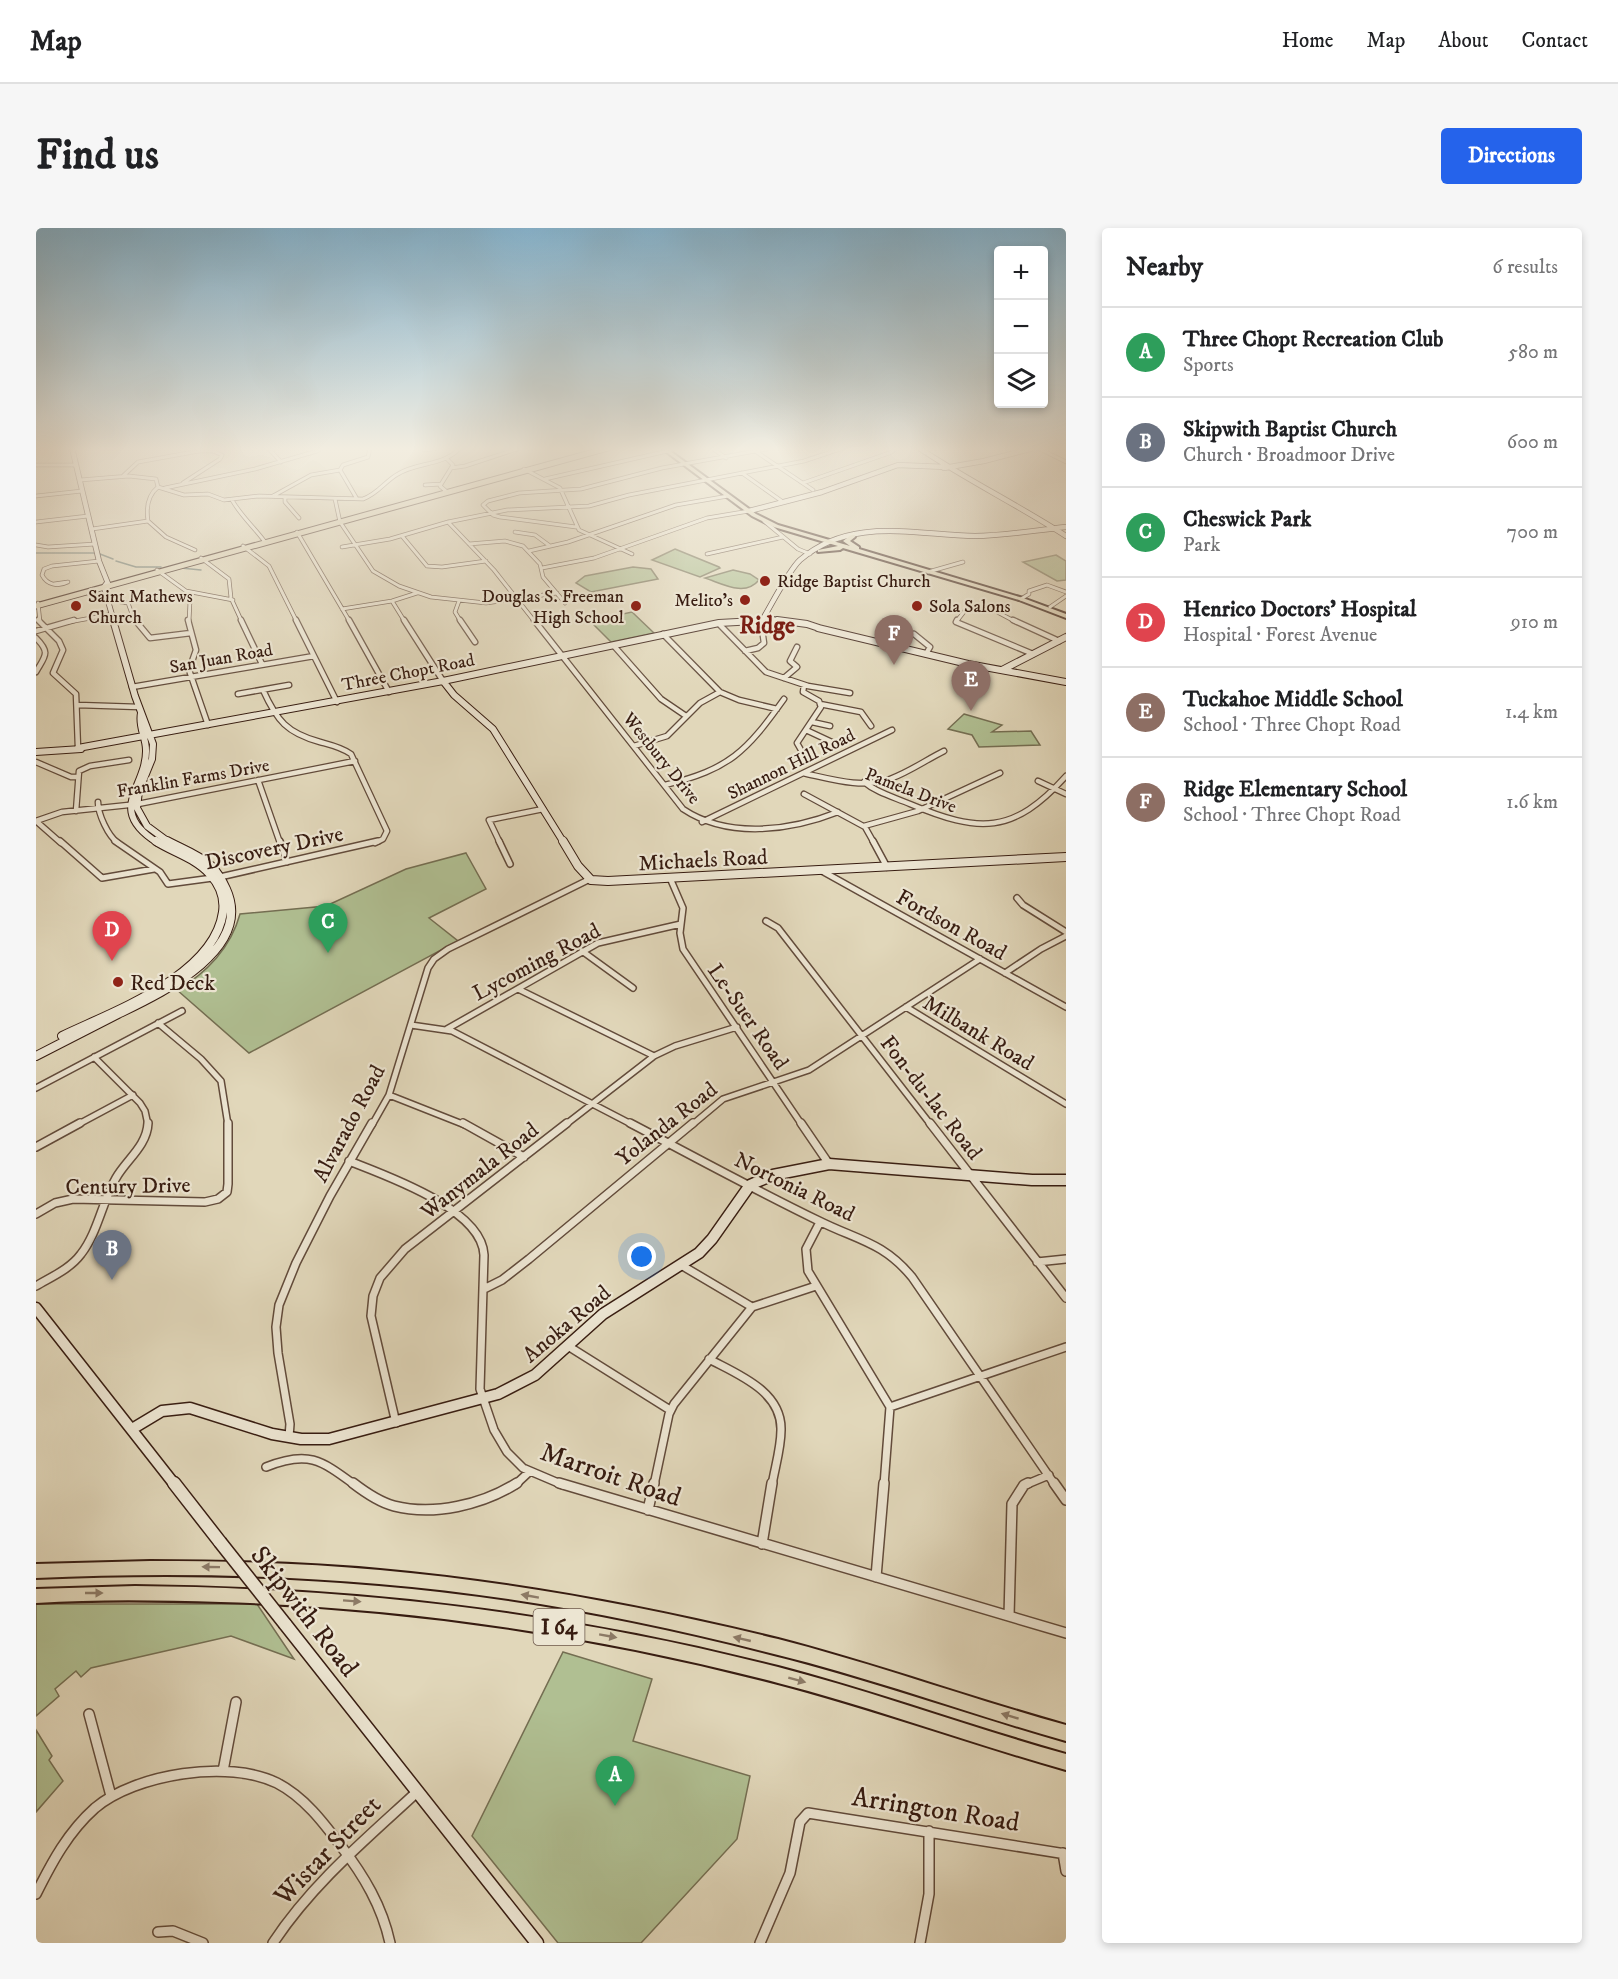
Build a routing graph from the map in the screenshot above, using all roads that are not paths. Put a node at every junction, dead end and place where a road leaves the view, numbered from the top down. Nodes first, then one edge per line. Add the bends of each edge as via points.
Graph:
1 (99, 528) edge
2 (156, 528) edge
3 (255, 528) edge
4 (312, 528) edge
5 (344, 528) edge
6 (428, 528) edge
7 (454, 528) edge
8 (579, 528) edge
9 (608, 528) edge
10 (679, 528) edge
11 (772, 528) edge
12 (785, 528) edge
13 (788, 528) edge
14 (92, 529) joint
15 (1057, 529) junction
16 (1066, 531) edge
17 (297, 532) junction
18 (515, 532) dead end
19 (588, 535) junction
20 (402, 536) junction
21 (853, 536) junction
22 (783, 537) junction
23 (812, 537) junction
24 (264, 541) junction
25 (832, 542) junction
26 (95, 544) junction
27 (356, 544) junction
28 (469, 544) junction
29 (36, 545) edge
30 (550, 546) junction
31 (244, 547) junction
32 (342, 547) dead end
33 (620, 549) junction
34 (851, 549) junction
35 (195, 550) dead end
36 (863, 550) junction
37 (528, 551) junction
38 (820, 551) junction
39 (632, 554) dead end
40 (707, 554) dead end
41 (810, 554) junction
42 (202, 559) junction
43 (99, 561) junction
44 (486, 561) junction
45 (963, 562) dead end
46 (542, 568) junction
47 (157, 571) junction
48 (929, 571) junction
49 (54, 584) dead end
50 (106, 585) junction
51 (1066, 588) edge
52 (1060, 589) junction
53 (186, 591) junction
54 (417, 593) junction
55 (556, 593) junction
56 (1066, 594) edge
57 (1022, 598) junction
58 (233, 600) junction
59 (517, 600) junction
60 (392, 601) junction
61 (459, 601) junction
62 (111, 602) junction
63 (565, 603) dead end
64 (37, 604) edge
65 (999, 604) dead end
66 (985, 605) junction
67 (1050, 607) junction
68 (342, 609) junction
69 (769, 611) junction
70 (113, 614) junction
71 (1066, 615) edge
72 (738, 620) junction
73 (763, 620) junction
74 (785, 621) junction
75 (720, 626) junction
76 (822, 629) junction
77 (46, 630) junction
78 (36, 631) edge
79 (192, 633) junction
80 (914, 634) dead end
81 (664, 635) junction
82 (1066, 637) edge
83 (36, 638) edge
84 (1059, 641) junction
85 (475, 642) dead end
86 (614, 646) junction
87 (797, 647) dead end
88 (745, 651) junction
89 (927, 654) junction
90 (1034, 654) junction
91 (314, 656) junction
92 (563, 656) junction
93 (44, 658) junction
94 (36, 660) edge
95 (262, 664) junction
96 (1001, 670) junction
97 (36, 672) edge
98 (191, 677) junction
99 (784, 678) junction
100 (443, 681) junction
101 (1066, 682) edge
102 (289, 685) dead end
103 (804, 685) junction
104 (132, 687) junction
105 (263, 690) junction
106 (388, 692) junction
107 (720, 692) junction
108 (850, 693) dead end
109 (238, 694) dead end
110 (784, 699) dead end
111 (337, 702) junction
112 (820, 704) junction
113 (78, 705) junction
114 (777, 709) junction
115 (140, 710) junction
116 (275, 713) junction
117 (686, 716) junction
118 (812, 722) junction
119 (208, 726) junction
120 (830, 726) dead end
121 (872, 726) dead end
122 (806, 729) junction
123 (892, 730) dead end
124 (147, 737) junction
125 (836, 744) dead end
126 (634, 746) junction
127 (78, 748) junction
128 (801, 750) dead end
129 (36, 752) edge
130 (944, 752) dead end
131 (129, 760) dead end
132 (355, 761) junction
133 (36, 762) edge
134 (803, 773) junction
135 (1000, 773) dead end
136 (1066, 776) edge
137 (77, 777) junction
138 (258, 780) junction
139 (864, 782) junction
140 (1038, 782) dead end
141 (665, 785) junction
142 (1055, 788) junction
143 (804, 794) dead end
144 (1066, 794) edge
145 (134, 804) junction
146 (98, 805) junction
147 (543, 809) junction
148 (924, 810) junction
149 (76, 811) junction
150 (838, 812) junction
151 (36, 821) edge
152 (702, 822) junction
153 (864, 826) junction
154 (1066, 857) edge
155 (287, 862) junction
156 (510, 864) dead end
157 (888, 867) junction
158 (154, 869) junction
159 (821, 870) junction
160 (217, 877) junction
161 (670, 878) junction
162 (590, 879) junction
163 (1017, 898) dead end
164 (766, 921) dead end
165 (681, 924) junction
166 (1066, 934) edge
167 (582, 951) junction
168 (980, 959) junction
169 (1005, 973) junction
170 (633, 988) dead end
171 (518, 989) junction
172 (906, 1007) junction
173 (1066, 1007) edge
174 (182, 1011) dead end
175 (158, 1023) junction
176 (411, 1025) junction
177 (736, 1027) junction
178 (446, 1029) junction
179 (862, 1036) junction
180 (36, 1050) edge
181 (36, 1056) edge
182 (654, 1056) junction
183 (94, 1057) junction
184 (774, 1082) junction
185 (36, 1088) edge
186 (133, 1095) junction
187 (389, 1095) junction
188 (593, 1104) junction
189 (1066, 1104) edge
190 (668, 1143) junction
191 (36, 1148) edge
192 (524, 1157) junction
193 (349, 1161) junction
194 (829, 1164) junction
195 (970, 1174) junction
196 (1066, 1180) edge
197 (750, 1185) junction
198 (106, 1199) junction
199 (453, 1212) junction
200 (36, 1214) edge
201 (819, 1222) junction
202 (1066, 1259) edge
203 (1037, 1262) junction
204 (681, 1265) junction
205 (36, 1286) edge
206 (816, 1286) junction
207 (484, 1289) junction
208 (1066, 1298) edge
209 (752, 1306) junction
210 (36, 1308) edge
211 (568, 1346) junction
212 (1066, 1347) edge
213 (709, 1359) junction
214 (980, 1376) junction
215 (484, 1398) junction
216 (891, 1407) junction
217 (670, 1410) junction
218 (396, 1424) junction
219 (132, 1429) junction
220 (289, 1437) junction
221 (267, 1467) dead end
222 (529, 1472) junction
223 (1049, 1475) junction
224 (1066, 1500) edge
225 (648, 1510) junction
226 (762, 1544) junction
227 (36, 1570) edge
228 (876, 1577) junction
229 (36, 1596) edge
230 (1009, 1616) junction
231 (1066, 1633) edge
232 (236, 1702) dead end
233 (89, 1714) dead end
234 (1066, 1733) edge
235 (1066, 1762) edge
236 (223, 1771) junction
237 (417, 1791) junction
238 (111, 1796) junction
239 (929, 1831) junction
240 (1065, 1854) edge
241 (348, 1856) junction
242 (1066, 1872) edge
243 (36, 1894) edge
244 (158, 1932) dead end
245 (203, 1943) edge
246 (273, 1943) edge
247 (390, 1943) edge
248 (537, 1943) edge
249 (760, 1943) edge
250 (920, 1943) edge

1 - 14 street
2 - 35 street
3 - 24 street
4 - 17 main road
5 - 27 street
6 - 20 street
7 - 28 street, Westbury Drive
8 - 19 street
9 - 19 street
10 - 33 street
11 - 22 street
12 - 23 highway
13 - 23 highway
14 - 26 main road
15 - 16 main road
15 - 21 main road via 975,539 882,533
15 - 25 main road via 968,536 873,530 854,532
17 - 24 main road
17 - 68 street
18 - 30 street via 535,535
19 - 30 street
19 - 33 street
20 - 27 street
20 - 44 street via 427,566
21 - 25 main road
21 - 36 highway via 847,543
22 - 40 street
22 - 41 street
23 - 25 highway
24 - 31 main road
25 - 34 highway
25 - 36 highway
25 - 38 main road
25 - 41 main road
26 - 29 street
26 - 43 main road
27 - 32 street
27 - 54 street via 377,574
28 - 37 street via 509,542
28 - 44 street, Westbury Drive
30 - 37 street
31 - 42 main road
31 - 91 street via 268,563
33 - 39 street
33 - 46 street
34 - 38 highway
34 - 48 highway
36 - 48 highway
37 - 46 street
38 - 41 main road
41 - 69 main road via 795,565
42 - 47 main road
42 - 58 street via 228,577
43 - 49 street via 43,570 43,580
43 - 50 main road
44 - 59 street, Westbury Drive
45 - 48 street
46 - 55 street via 543,577
47 - 50 main road
47 - 53 street
48 - 57 highway
50 - 62 main road
50 - 64 main road
51 - 52 street
52 - 56 street
52 - 57 street via 1045,585
53 - 58 street
53 - 79 street via 190,596 188,619
54 - 60 street
54 - 61 street
55 - 59 street
55 - 63 street
56 - 67 street
57 - 67 highway
57 - 71 highway
58 - 95 street
59 - 61 street
59 - 92 street, Westbury Drive
60 - 68 street
60 - 100 street
61 - 85 street via 455,612
62 - 70 main road
62 - 79 street via 128,603 136,623 151,638
64 - 77 street via 36,617
65 - 66 street
66 - 84 street
66 - 90 street via 965,609 957,623
67 - 71 highway
68 - 106 street
69 - 72 main road
69 - 73 main road
69 - 74 main road
70 - 77 street
70 - 104 main road
72 - 73 main road, Three Chopt Road
72 - 81 main road, Three Chopt Road
73 - 74 main road, Three Chopt Road
73 - 75 main road, Three Chopt Road
73 - 76 main road, Three Chopt Road
73 - 88 street via 764,643
74 - 76 main road, Three Chopt Road
75 - 81 main road, Three Chopt Road
75 - 88 street
76 - 89 main road, Three Chopt Road
77 - 78 street
77 - 113 street via 63,650 53,673 75,691
79 - 98 street via 196,650 189,666
80 - 89 street via 930,647
81 - 86 main road, Three Chopt Road
81 - 107 street
82 - 84 main road
83 - 93 street via 46,649
84 - 90 main road
86 - 92 main road, Three Chopt Road
86 - 117 street via 661,699
87 - 99 street via 790,661 797,667
88 - 99 street via 766,672
89 - 96 main road, Three Chopt Road
90 - 96 main road
91 - 95 street, San Juan Road
91 - 111 street
92 - 100 main road, Three Chopt Road
92 - 126 street, Westbury Drive
93 - 94 street
93 - 97 street
95 - 98 street, San Juan Road
96 - 101 main road, Three Chopt Road
98 - 104 street, San Juan Road
98 - 119 street
99 - 103 street
100 - 106 main road, Three Chopt Road
100 - 147 main road via 456,699 488,723
102 - 105 street
103 - 108 street
103 - 112 street via 803,692
104 - 115 main road
105 - 109 street
105 - 116 street
106 - 111 main road, Three Chopt Road
107 - 114 street
107 - 117 street
110 - 114 street
111 - 116 main road, Three Chopt Road
112 - 118 street
112 - 121 street via 861,712
113 - 115 street
113 - 127 street
114 - 141 street via 736,759 704,775
115 - 124 main road via 145,717
116 - 119 main road, Three Chopt Road
116 - 132 street via 282,727 290,732 342,748
117 - 126 street via 664,738
118 - 120 street
118 - 122 street
119 - 124 main road, Three Chopt Road
122 - 125 street
122 - 128 street via 796,745
123 - 134 street, Shannon Hill Road
124 - 127 main road, Three Chopt Road
124 - 145 main road via 146,758 133,789
126 - 141 street, Westbury Drive
127 - 129 main road, Three Chopt Road
130 - 139 street via 889,779
131 - 137 street via 87,766
132 - 138 street, Franklin Farms Drive
132 - 155 street, Discovery Drive via 387,831 385,838
133 - 137 street
134 - 139 street, Pamela Drive
134 - 152 street, Shannon Hill Road
135 - 148 street
136 - 142 street, Pamela Drive
137 - 149 street
138 - 145 street, Franklin Farms Drive
138 - 155 street
139 - 148 street, Pamela Drive
140 - 142 street
141 - 152 street, Westbury Drive via 687,812
142 - 144 street
142 - 148 street, Pamela Drive via 1022,815 1000,822 961,823
143 - 150 street
145 - 146 street, Franklin Farms Drive
145 - 160 main road via 150,829 202,860
146 - 149 street, Franklin Farms Drive
146 - 158 street via 112,838
147 - 156 street via 488,822
147 - 162 main road
148 - 153 street
149 - 151 street, Franklin Farms Drive
150 - 152 street, Westbury Drive via 800,825 730,828
150 - 153 street
151 - 158 street via 102,878
153 - 157 street
154 - 157 main road, Michaels Road
155 - 160 street, Discovery Drive
157 - 159 main road, Michaels Road
158 - 160 street, Discovery Drive via 168,884
159 - 161 main road, Michaels Road
159 - 168 street, Fordson Road
160 - 180 main road via 224,901 222,924 197,961 163,985
160 - 181 main road via 229,894 232,916 222,941 206,961 166,990
161 - 162 main road, Michaels Road
161 - 165 street, Le-Suer Road via 682,908
162 - 176 street, Alvarado Road via 434,959
163 - 166 street
164 - 179 street, Fon-du-lac Road via 778,928
165 - 167 street, Lycoming Road via 610,939
165 - 177 street, Le-Suer Road via 683,949
166 - 169 street
167 - 170 street
167 - 171 street, Lycoming Road
168 - 169 street, Fordson Road
168 - 172 street, Yolanda Road
169 - 173 street, Fordson Road
171 - 178 street, Lycoming Road
171 - 182 street
172 - 179 street, Yolanda Road
172 - 189 street, Milbank Road
174 - 175 street
175 - 183 street
175 - 198 street, Century Drive via 222,1082 229,1188 213,1200
176 - 178 street, Nortonia Road
176 - 187 street, Alvarado Road
177 - 182 street, Wanymala Road
177 - 184 street, Le-Suer Road
178 - 188 street, Nortonia Road
179 - 184 street, Yolanda Road via 809,1070
179 - 195 street, Fon-du-lac Road
182 - 188 street, Wanymala Road
183 - 185 street
183 - 186 street
184 - 190 street, Yolanda Road via 723,1099
184 - 194 street, Le-Suer Road
186 - 191 street
186 - 198 street via 146,1111 147,1130
187 - 192 street via 460,1122
187 - 193 street, Alvarado Road
188 - 190 street, Nortonia Road
188 - 192 street, Wanymala Road
190 - 197 street, Nortonia Road
190 - 207 street, Yolanda Road via 529,1259
192 - 199 street, Wanymala Road
193 - 199 street, Marroit Road via 407,1185
193 - 220 street, Alvarado Road via 296,1263 279,1305 276,1328
194 - 195 main road
194 - 197 main road via 773,1175
195 - 196 main road
195 - 203 street, Fon-du-lac Road
197 - 201 street, Nortonia Road
197 - 204 main road, Anoka Road via 712,1239
198 - 200 street, Century Drive via 67,1200
198 - 205 street via 80,1254
199 - 207 street, Marroit Road via 480,1237
199 - 218 street, Wanymala Road via 394,1259 380,1275 372,1294 373,1327
201 - 206 street via 804,1253
201 - 214 street, Nortonia Road via 876,1244 896,1257
202 - 203 street
203 - 208 street, Fon-du-lac Road
204 - 209 street
204 - 211 main road, Anoka Road via 617,1304
206 - 209 street
206 - 216 street
207 - 215 street, Marroit Road via 480,1389
209 - 213 street
210 - 219 main road, Skipwith Road
211 - 215 main road, Anoka Road via 523,1383
211 - 217 street
212 - 214 street
213 - 217 street
213 - 226 street via 765,1393 780,1413 781,1430
214 - 216 street
214 - 223 street, Nortonia Road
215 - 218 main road, Anoka Road
215 - 222 street, Marroit Road via 499,1440
216 - 228 street
217 - 225 street
218 - 220 main road, Anoka Road via 330,1439
219 - 220 main road, Anoka Road via 162,1411 190,1408
219 - 237 main road, Skipwith Road, bridge
221 - 222 street via 294,1457 311,1459 377,1499 407,1508 436,1508 483,1500 509,1488
222 - 225 street, Marroit Road
223 - 224 street, Nortonia Road
223 - 230 street via 1024,1485 1012,1504
225 - 226 street, Marroit Road
226 - 228 street, Marroit Road
234 -> 227 highway, I 64 via 780,1648 650,1617 493,1590 371,1576 228,1568
228 - 230 street, Marroit Road
229 -> 235 highway, I 64 via 286,1596 488,1616 625,1639 777,1675
230 - 231 street, Marroit Road
232 - 236 street
233 - 238 street via 97,1737 103,1780
236 - 238 street via 150,1779
236 - 241 street via 264,1779 292,1793 313,1811
237 - 241 street, Wistar Street
237 - 248 main road, Skipwith Road
238 - 243 street via 69,1835
239 - 240 street, Arrington Road
239 - 249 street, Arrington Road via 812,1812 804,1815 790,1872
239 - 250 street via 929,1894
240 - 242 street
241 - 246 street, Wistar Street via 306,1897
241 - 247 street via 372,1890
244 - 245 street via 173,1931

